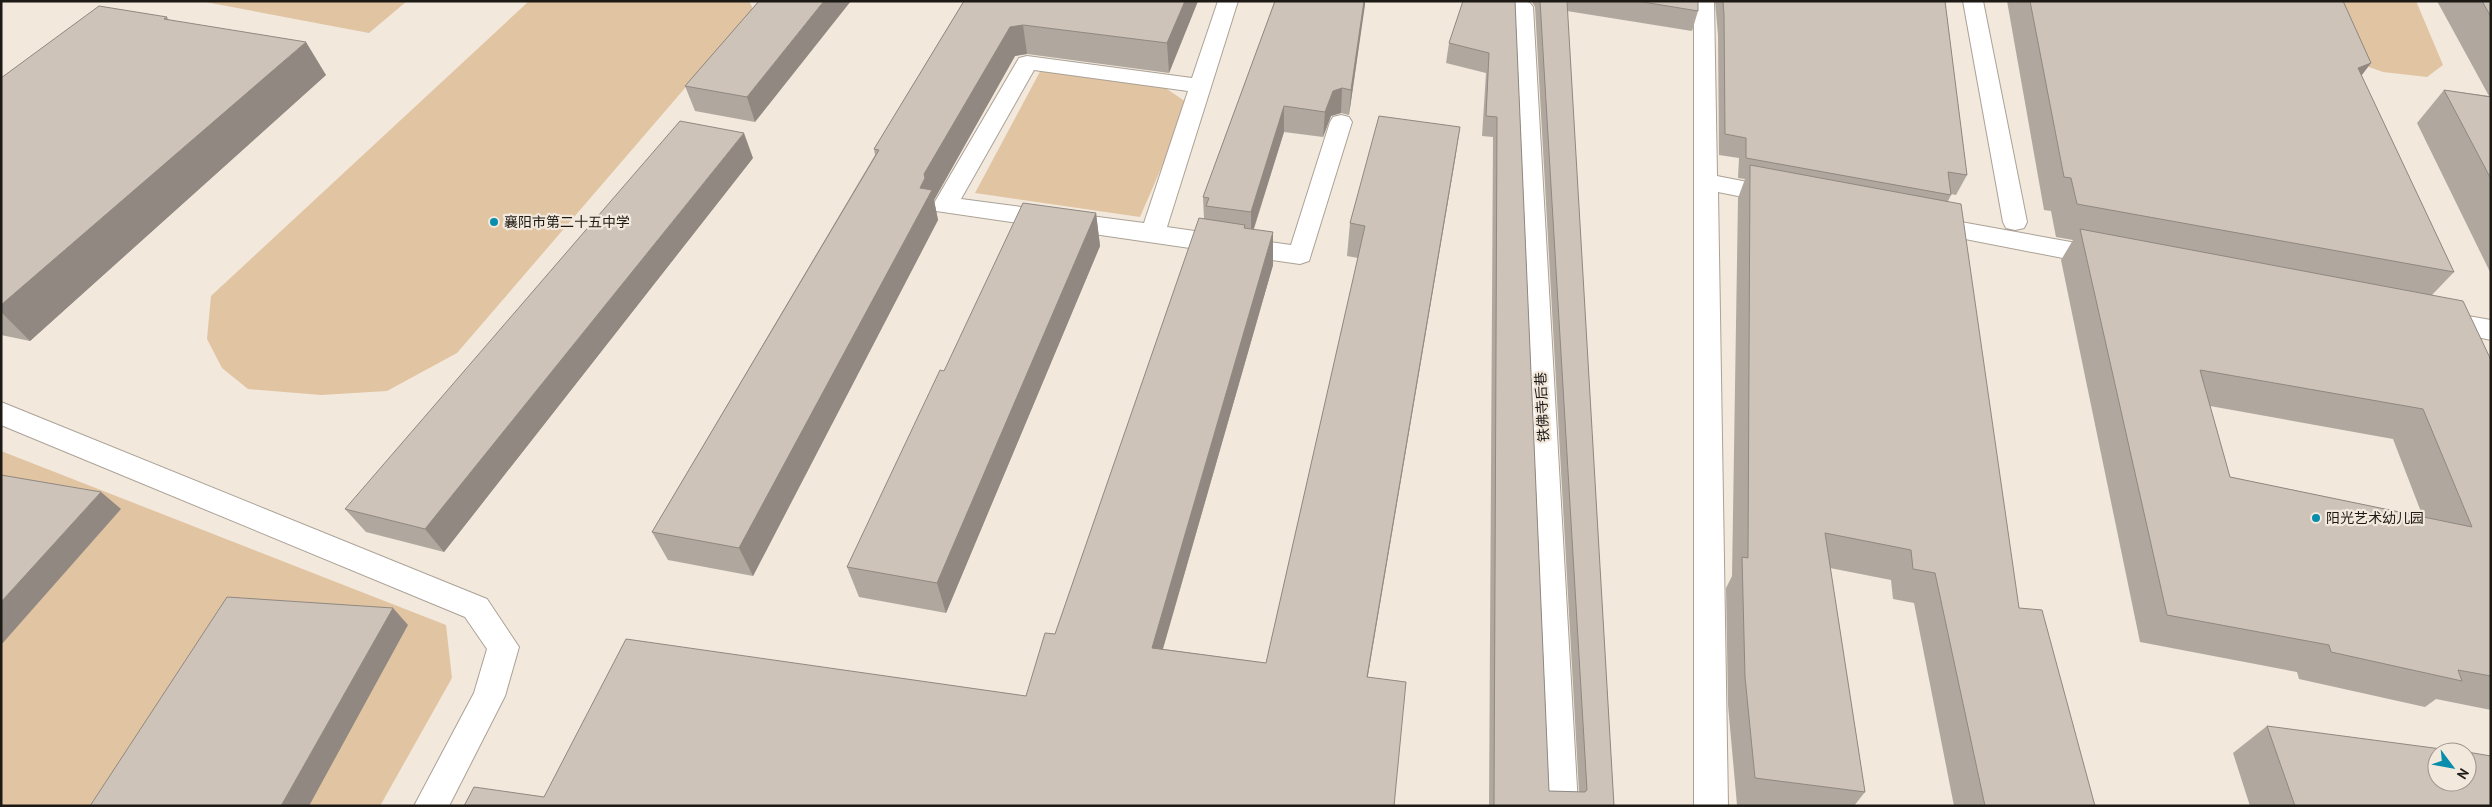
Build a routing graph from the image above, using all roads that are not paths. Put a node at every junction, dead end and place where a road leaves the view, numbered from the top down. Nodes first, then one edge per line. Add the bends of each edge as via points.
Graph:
1 (1228, 1) edge
2 (1484, 1) edge
3 (1704, 1) edge
4 (1974, 1) edge
5 (1200, 86) junction
6 (1341, 122) dead end
7 (1706, 182) junction
8 (1804, 201) edge
9 (1902, 219) edge
10 (2015, 222) dead end
11 (1153, 233) junction
12 (2128, 262) edge
13 (2412, 315) edge
14 (2491, 330) edge
15 (1, 413) edge
16 (430, 806) edge
17 (1561, 806) edge
18 (1711, 806) edge

1 - 5 street
2 - 17 street, 铁佛寺后巷 via 1523,7
3 - 7 street
4 - 10 street
5 - 11 street
5 - 11 street via 1027,63 944,205
6 - 11 street via 1300,255
7 - 8 street
7 - 18 street
9 - 12 street
13 - 14 street
15 - 16 street via 476,608 503,647 489,696

